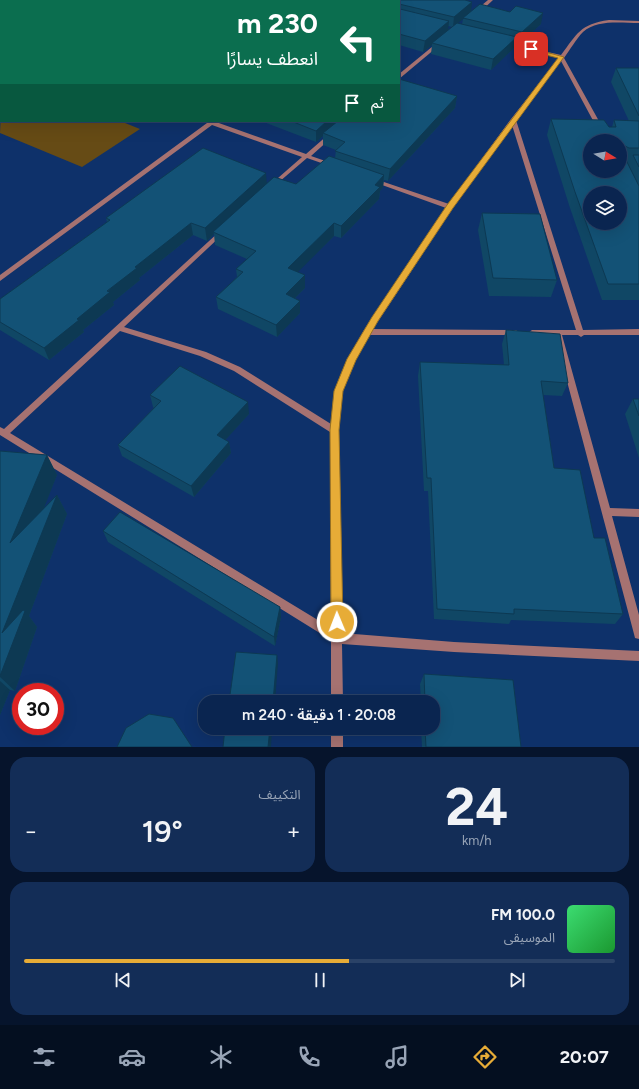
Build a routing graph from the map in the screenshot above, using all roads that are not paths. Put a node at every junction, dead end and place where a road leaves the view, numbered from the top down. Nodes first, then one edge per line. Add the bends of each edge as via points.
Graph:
1 (491, 0) edge
2 (473, 15) edge
3 (639, 22) edge
4 (443, 40) edge
5 (500, 42) edge
6 (561, 57) junction
7 (400, 76) edge
8 (513, 120) junction
9 (211, 122) edge
10 (346, 122) edge
11 (603, 134) edge
12 (305, 156) junction
13 (341, 169) edge
14 (363, 176) edge
15 (264, 194) edge
16 (450, 207) junction
17 (229, 226) edge
18 (0, 279) edge
19 (118, 328) junction
20 (367, 332) junction
21 (639, 332) edge
22 (558, 333) junction
23 (581, 334) junction
24 (334, 430) junction
25 (2, 432) edge
26 (606, 512) junction
27 (639, 513) edge
28 (639, 634) edge
29 (338, 638) junction
30 (639, 656) edge
31 (337, 695) edge
32 (337, 735) edge
33 (337, 747) edge

1 - 2 street
3 - 6 street via 595,23 582,31
4 - 7 street
5 - 6 street
6 - 8 street
6 - 11 street
8 - 16 street
8 - 23 street
9 - 12 street
9 - 18 street
10 - 12 street
12 - 13 street
12 - 15 street
14 - 16 street
16 - 20 street
17 - 19 street
19 - 24 street via 203,354 237,369
19 - 25 street
20 - 22 street
20 - 24 street via 339,391
21 - 23 street
22 - 23 street
22 - 26 street
24 - 29 street
25 - 29 street
26 - 27 street
26 - 28 street
29 - 30 street via 454,647
29 - 31 street
32 - 33 street

